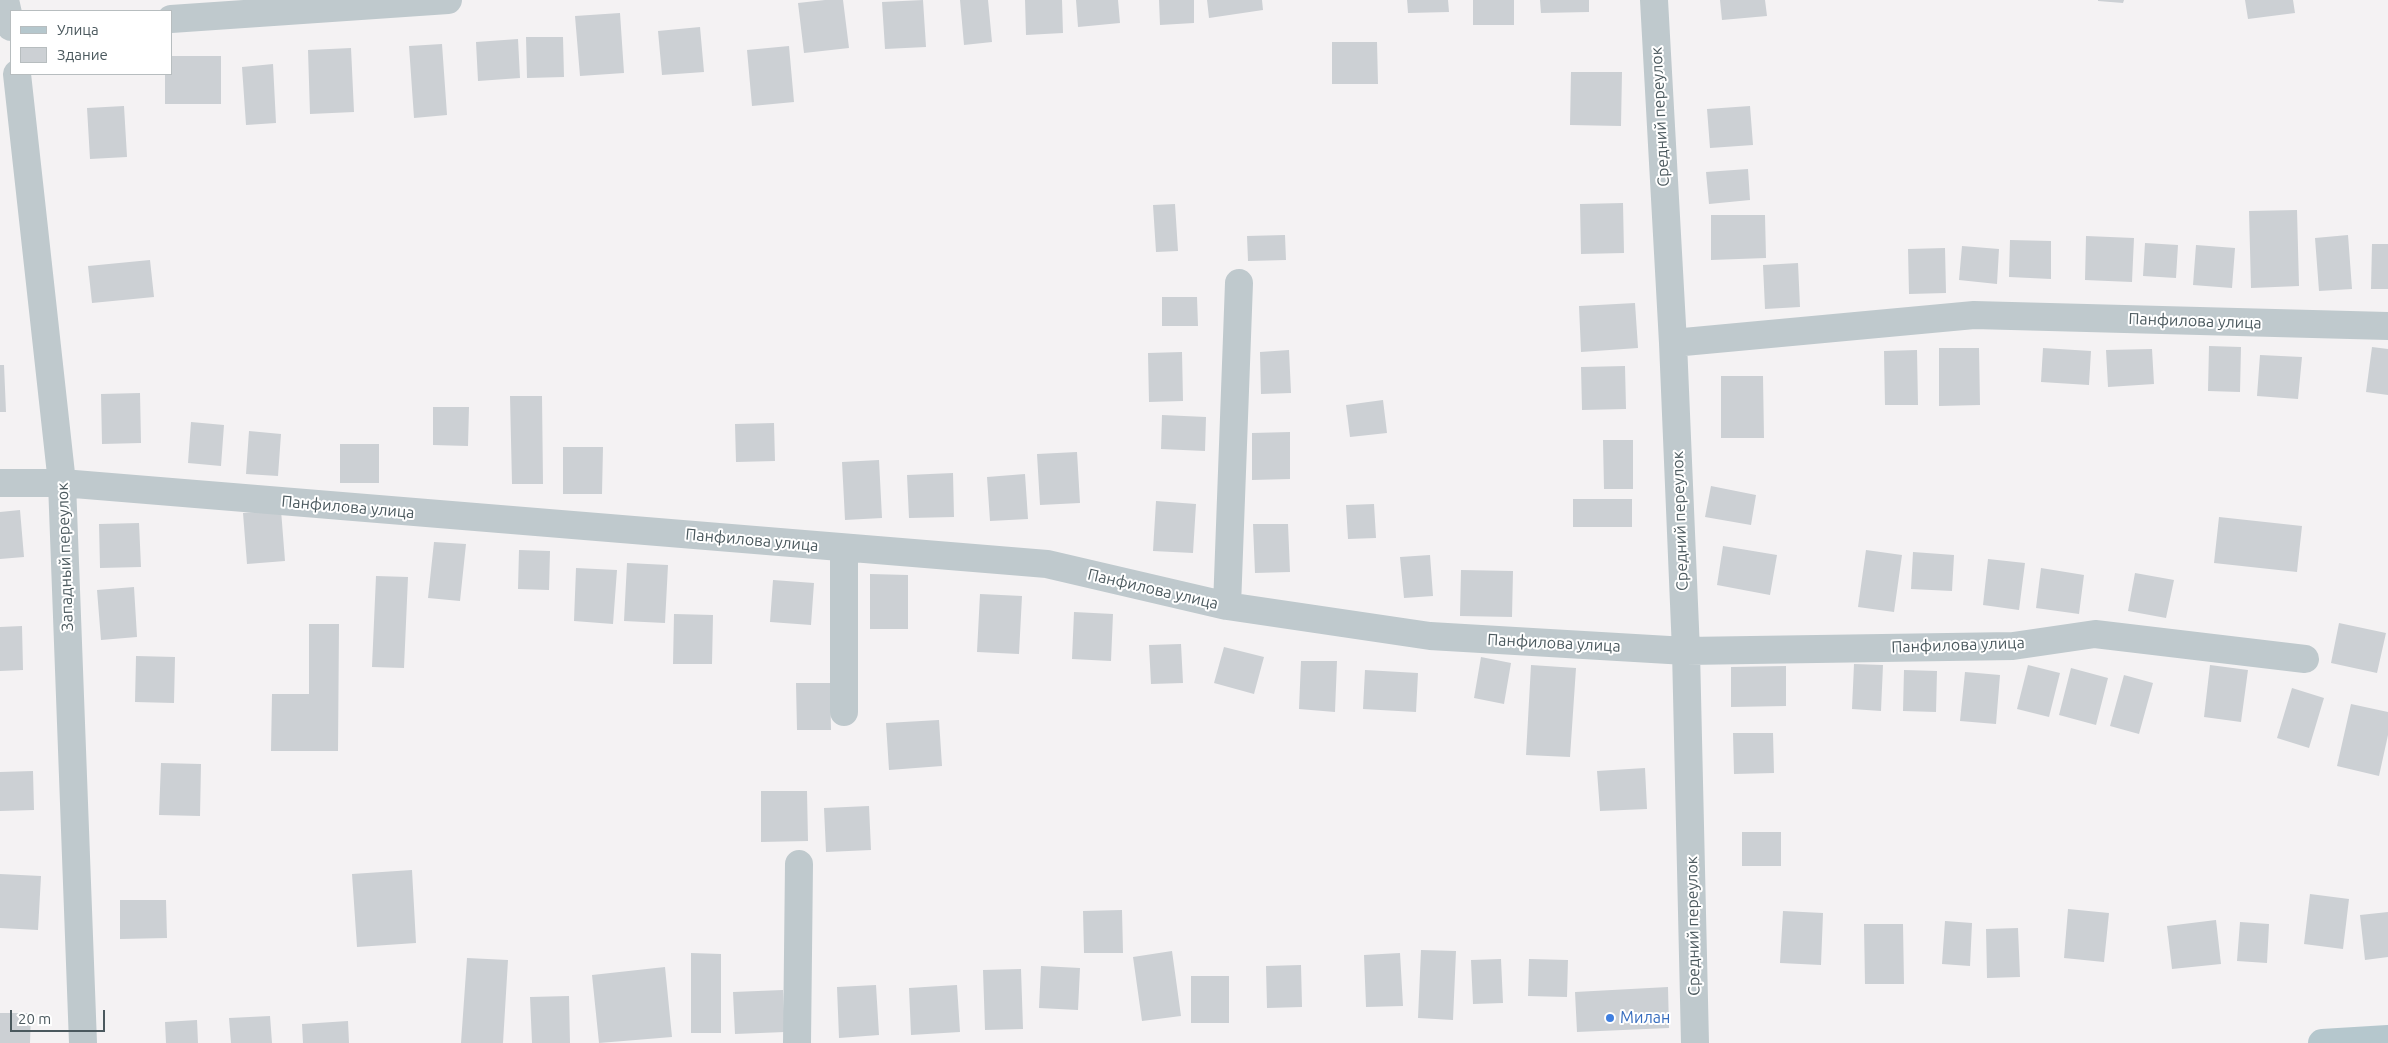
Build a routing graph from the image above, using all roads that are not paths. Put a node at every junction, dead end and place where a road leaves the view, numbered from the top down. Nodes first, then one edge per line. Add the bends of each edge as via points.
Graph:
1 (5, 0) edge
2 (448, 0) edge
3 (1654, 0) edge
4 (172, 19) edge
5 (10, 23) edge
6 (17, 75) edge
7 (1239, 282) dead end
8 (2388, 326) edge
9 (1673, 343) junction
10 (0, 483) edge
11 (62, 483) junction
12 (844, 548) junction
13 (1227, 606) junction
14 (1686, 651) junction
15 (2305, 659) dead end
16 (844, 712) dead end
17 (798, 864) dead end
18 (2388, 1040) edge
19 (83, 1043) edge
20 (797, 1043) edge
21 (1696, 1043) edge
22 (2322, 1043) edge

1 - 5 street
2 - 4 street
3 - 9 street, Средний переулок
6 - 11 street, Западный переулок
7 - 13 street
8 - 9 street, Панфилова улица via 1974,315
9 - 14 street, Средний переулок
10 - 11 street, Панфилова улица
11 - 12 street, Панфилова улица
11 - 19 street, Западный переулок
12 - 13 street, Панфилова улица via 1047,564
12 - 16 street
13 - 14 street, Панфилова улица via 1430,636
14 - 15 street, Панфилова улица via 2013,646 2095,634
14 - 21 street, Средний переулок
17 - 20 street
18 - 22 main road

